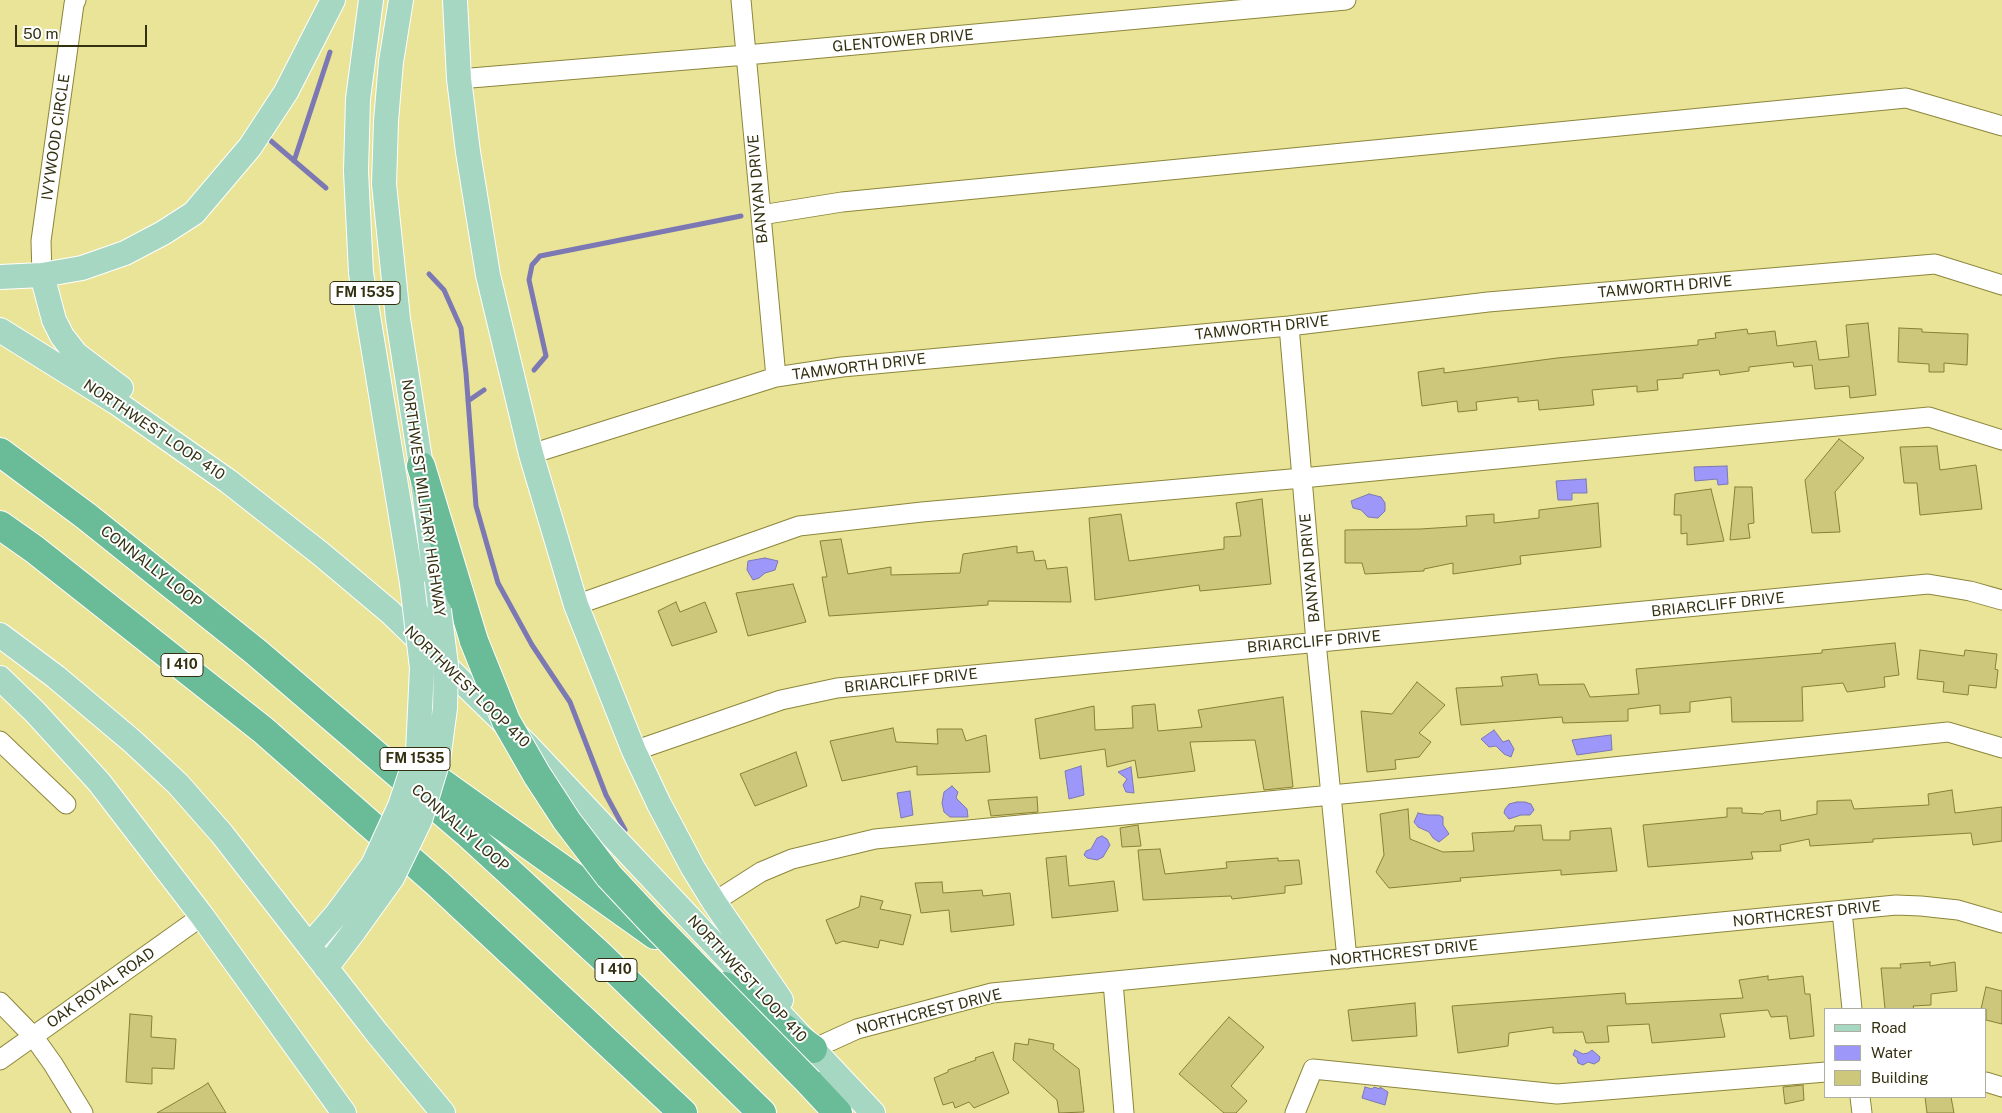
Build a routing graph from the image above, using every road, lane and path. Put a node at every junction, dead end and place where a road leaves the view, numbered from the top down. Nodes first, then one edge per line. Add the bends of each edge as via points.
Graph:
1 (76, 0) edge
2 (370, 0) edge
3 (401, 0) edge
4 (455, 0) edge
5 (741, 0) edge
6 (1346, 0) edge
7 (329, 1) edge
8 (746, 55) junction
9 (459, 79) junction
10 (2002, 126) edge
11 (761, 215) junction
12 (42, 275) junction
13 (0, 277) edge
14 (2002, 285) edge
15 (1289, 326) junction
16 (0, 330) edge
17 (776, 377) junction
18 (0, 440) edge
19 (2002, 440) edge
20 (0, 452) edge
21 (531, 454) junction
22 (421, 466) junction
23 (1302, 478) junction
24 (228, 481) junction
25 (86, 516) junction
26 (0, 525) edge
27 (2002, 600) edge
28 (576, 605) junction
29 (0, 634) edge
30 (1316, 642) junction
31 (256, 652) junction
32 (0, 678) edge
33 (0, 741) edge
34 (2002, 748) edge
35 (634, 751) junction
36 (1332, 796) junction
37 (66, 804) dead end
38 (714, 902) junction
39 (1842, 910) junction
40 (202, 916) junction
41 (2002, 923) edge
42 (309, 946) junction
43 (1348, 959) junction
44 (326, 968) junction
45 (1113, 982) junction
46 (0, 1002) edge
47 (1852, 1008) edge
48 (33, 1036) junction
49 (813, 1049) junction
50 (0, 1060) edge
51 (1824, 1072) edge
52 (1987, 1082) edge
53 (2002, 1087) edge
54 (1860, 1098) edge
55 (83, 1113) edge
56 (344, 1113) edge
57 (443, 1113) edge
58 (683, 1113) edge
59 (762, 1113) edge
60 (838, 1113) edge
61 (873, 1113) edge
62 (1124, 1113) edge
63 (1295, 1113) edge
64 (1862, 1113) edge

1 - 12 street, IVYWOOD CIRCLE via 43,231
2 - 42 main road, NORTHWEST MILITARY HIGHWAY / FM 1535, bridge via 358,99 356,171 361,272 412,583 422,668 418,752 400,806 373,865
3 - 22 main road, NORTHWEST MILITARY HIGHWAY / FM 1535 via 391,62 384,184 398,319
4 - 9 main road
5 - 8 street, BANYAN DRIVE
6 - 8 street, GLENTOWER DRIVE
7 - 12 main road via 286,92 250,147 194,213 125,253 82,268
8 - 9 street, GLENTOWER DRIVE
8 - 11 street, BANYAN DRIVE
9 - 21 main road via 488,275
10 - 11 street via 1906,98 842,202
11 - 17 street, BANYAN DRIVE
12 - 13 main road
12 - 24 main road via 54,320 76,354 149,408
14 - 15 street, TAMWORTH DRIVE via 1935,264 1488,302
15 - 17 street, TAMWORTH DRIVE via 842,367
15 - 23 street, BANYAN DRIVE
16 - 24 main road, NORTHWEST LOOP 410 via 117,403
17 - 21 street, TAMWORTH DRIVE
18 - 25 highway
19 - 23 street via 1929,418
20 - 25 highway, CONNALLY LOOP / I 410
21 - 28 main road
22 - 44 main road, NORTHWEST MILITARY HIGHWAY / FM 1535, bridge via 446,665 445,708 438,760 420,820 392,878
22 - 60 highway, bridge via 474,641 506,721 537,775 609,876
23 - 28 street via 799,526
23 - 30 street, BANYAN DRIVE
24 - 49 main road, NORTHWEST LOOP 410 via 390,612 469,687
25 - 31 highway, CONNALLY LOOP / I 410
26 - 58 highway, I 410 via 263,730 431,877
27 - 30 street, BRIARCLIFF DRIVE via 1928,584
28 - 35 main road
29 - 42 main road via 132,741 178,784 222,834
30 - 35 street, BRIARCLIFF DRIVE via 837,688 781,700
30 - 36 street, BANYAN DRIVE
31 - 49 highway
31 - 59 highway, CONNALLY LOOP / I 410 via 466,832 601,956
32 - 40 main road via 99,782
33 - 37 street
34 - 36 street via 1948,732
35 - 38 main road via 693,868
36 - 38 street via 875,839 792,859 761,872
36 - 43 street, BANYAN DRIVE
38 - 49 main road
39 - 41 street, NORTHCREST DRIVE via 1921,906 1958,910
39 - 43 street, NORTHCREST DRIVE
39 - 47 street
40 - 48 street, OAK ROYAL ROAD
40 - 56 main road
42 - 44 main road
43 - 45 street, NORTHCREST DRIVE
44 - 57 main road
45 - 49 street, NORTHCREST DRIVE via 992,993 857,1029
45 - 62 street
46 - 48 street
48 - 50 street, OAK ROYAL ROAD
48 - 55 street
49 - 61 main road, NORTHWEST LOOP 410
51 - 63 street via 1557,1094 1312,1069
52 - 53 street
54 - 64 street

